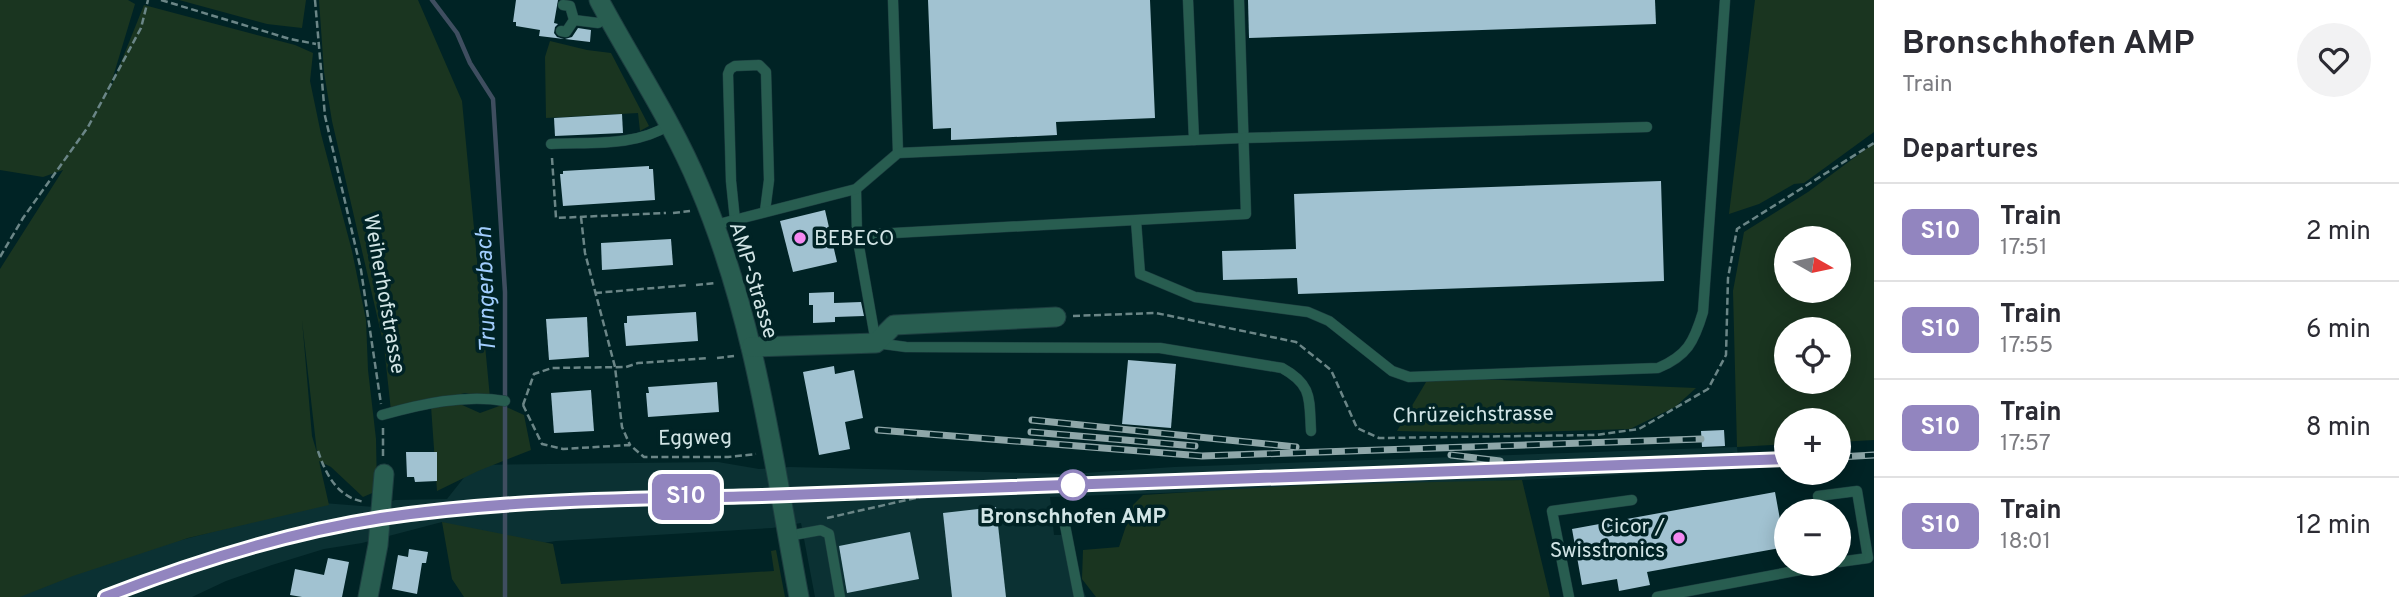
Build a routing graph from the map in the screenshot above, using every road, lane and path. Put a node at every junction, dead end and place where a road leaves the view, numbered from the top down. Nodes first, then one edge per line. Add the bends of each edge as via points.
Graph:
1 (148, 0) edge
2 (161, 0) edge
3 (315, 0) edge
4 (893, 0) edge
5 (1188, 0) edge
6 (1239, 0) edge
7 (1725, 0) edge
8 (563, 5) dead end
9 (603, 9) edge
10 (574, 20) junction
11 (561, 31) dead end
12 (317, 44) junction
13 (669, 125) junction
14 (1647, 127) dead end
15 (1243, 138) junction
16 (1194, 140) junction
17 (1874, 143) edge
18 (551, 144) joint
19 (898, 153) junction
20 (856, 189) junction
21 (690, 211) dead end
22 (765, 211) junction
23 (666, 213) dead end
24 (673, 213) dead end
25 (581, 218) junction
26 (735, 220) junction
27 (1136, 221) junction
28 (715, 225) junction
29 (857, 234) junction
30 (0, 257) edge
31 (715, 283) dead end
32 (689, 285) dead end
33 (696, 285) dead end
34 (595, 293) junction
35 (1056, 317) joint
36 (876, 343) junction
37 (743, 352) junction
38 (709, 358) dead end
39 (717, 358) dead end
40 (615, 367) junction
41 (505, 401) dead end
42 (383, 415) junction
43 (1311, 431) dead end
44 (630, 445) junction
45 (317, 451) dead end
46 (772, 456) junction
47 (384, 474) joint
48 (920, 497) dead end
49 (1819, 499) edge
50 (382, 500) junction
51 (1632, 500) dead end
52 (1063, 515) dead end
53 (816, 520) dead end
54 (788, 536) junction
55 (1851, 560) edge
56 (1774, 575) edge
57 (368, 597) edge
58 (799, 597) edge
59 (840, 597) edge
60 (1079, 597) edge
61 (1569, 597) edge
62 (1657, 597) edge

1 - 30 path via 141,28 88,127
2 - 12 path
3 - 12 path, Weiherhofstrasse
4 - 19 lane
5 - 16 lane
6 - 15 lane
7 - 27 lane via 1703,312 1695,339 1675,361 1658,368 1409,377 1392,371 1329,321 1308,312 1195,297 1140,274
8 - 10 lane via 570,6
9 - 10 lane via 598,23
9 - 13 street, AMP-Strasse
10 - 11 lane via 566,32
12 - 42 path, Weiherhofstrasse via 325,117 361,270
13 - 18 lane via 637,140
13 - 28 street, AMP-Strasse
14 - 15 lane
15 - 16 lane
15 - 27 lane via 1246,214
16 - 19 lane
17 - 35 path, Chrüzeichstrasse via 1737,229 1728,278 1726,355 1708,389 1639,429 1596,435 1378,438 1357,428 1331,370 1296,342 1156,313
18 - 25 path via 556,218
19 - 20 lane
20 - 22 lane
20 - 29 lane
21 - 24 path
22 - 26 lane
22 - 26 lane via 769,180 766,72 759,65 735,66 728,74
23 - 25 path
25 - 34 path
26 - 28 lane
27 - 29 lane
28 - 37 street, AMP-Strasse via 734,279
29 - 36 lane
31 - 33 path
32 - 34 path
34 - 40 path
35 - 36 street via 894,325
36 - 37 street
36 - 43 lane via 1160,348 1282,368 1300,378 1309,398
37 - 39 path
37 - 46 street, AMP-Strasse
38 - 40 path
40 - 44 path via 622,427
40 - 44 path, Eggweg via 552,368 534,374 523,405 542,444 563,449
41 - 42 lane via 489,398 413,406
42 - 47 path, Weiherhofstrasse
44 - 46 path, Eggweg via 644,457
45 - 50 path via 341,493 362,502
46 - 54 street, AMP-Strasse
47 - 50 street
48 - 53 path
49 - 55 lane via 1857,491 1868,558
50 - 57 street
51 - 61 lane via 1552,511
52 - 60 lane
54 - 58 street, AMP-Strasse
54 - 59 lane via 821,530 829,534
56 - 62 lane

